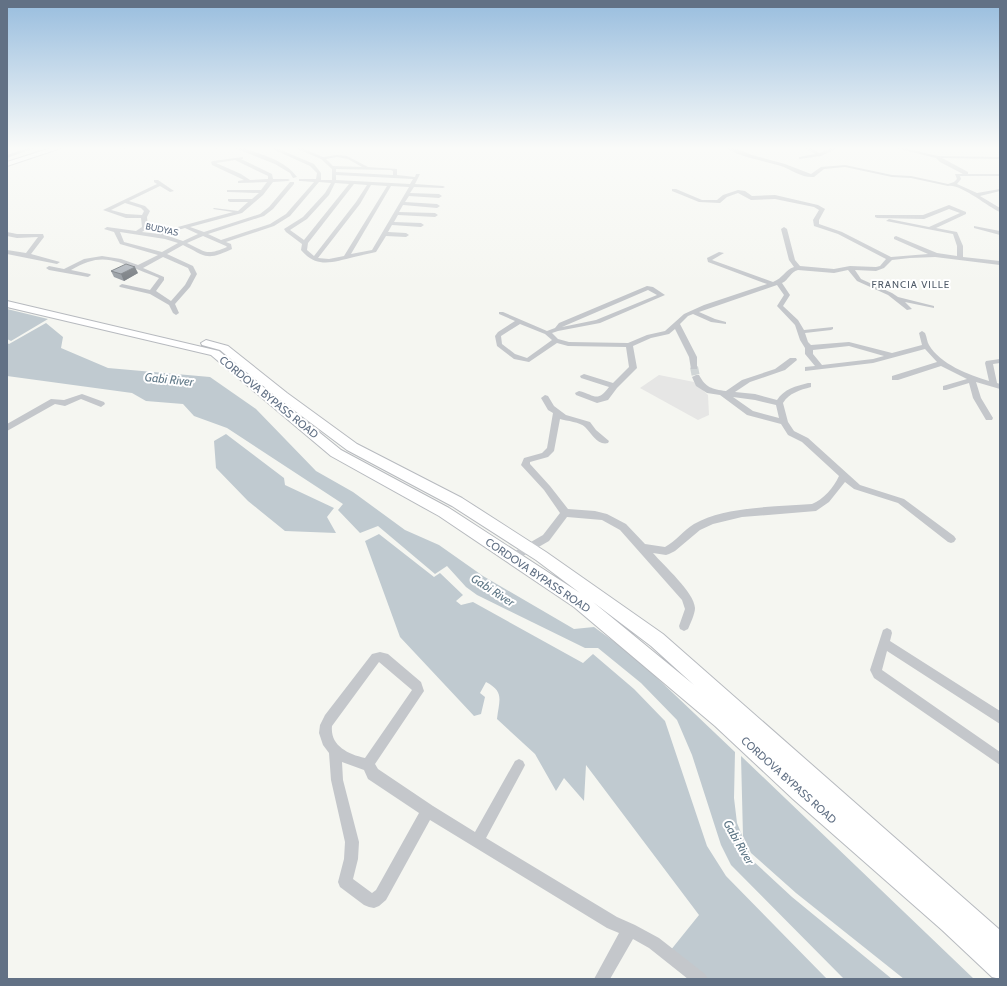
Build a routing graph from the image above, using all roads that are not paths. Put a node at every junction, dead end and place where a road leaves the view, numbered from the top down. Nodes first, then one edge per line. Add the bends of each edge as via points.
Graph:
1 (141, 193) joint
2 (261, 193) edge
3 (282, 193) edge
4 (307, 193) edge
5 (328, 193) edge
6 (341, 193) edge
7 (364, 193) edge
8 (384, 193) edge
9 (681, 193) edge
10 (733, 193) edge
11 (744, 193) edge
12 (972, 193) edge
13 (985, 193) edge
14 (407, 194) joint
15 (976, 195) junction
16 (439, 196) dead end
17 (152, 197) dead end
18 (230, 200) dead end
19 (124, 201) junction
20 (252, 201) junction
21 (402, 203) junction
22 (437, 206) dead end
23 (216, 209) dead end
24 (1000, 210) edge
25 (240, 212) junction
26 (397, 213) junction
27 (435, 215) dead end
28 (144, 217) junction
29 (390, 223) junction
30 (421, 225) dead end
31 (307, 226) junction
32 (186, 227) junction
33 (976, 227) dead end
34 (931, 228) junction
35 (107, 229) dead end
36 (784, 229) dead end
37 (119, 230) junction
38 (137, 233) junction
39 (1000, 233) edge
40 (7, 234) edge
41 (204, 234) junction
42 (384, 234) junction
43 (406, 235) dead end
44 (161, 236) junction
45 (896, 238) dead end
46 (222, 241) junction
47 (122, 243) junction
48 (183, 243) junction
49 (305, 243) junction
50 (7, 252) edge
51 (721, 253) dead end
52 (162, 254) junction
53 (27, 255) junction
54 (935, 255) junction
55 (346, 256) junction
56 (960, 258) junction
57 (314, 259) junction
58 (890, 259) junction
59 (57, 262) dead end
60 (1000, 263) edge
61 (140, 267) junction
62 (49, 268) dead end
63 (798, 268) junction
64 (850, 268) junction
65 (65, 271) junction
66 (88, 275) dead end
67 (775, 283) junction
68 (122, 286) dead end
69 (152, 292) junction
70 (7, 296) edge
71 (894, 298) junction
72 (7, 304) edge
73 (172, 304) junction
74 (27, 305) junction
75 (932, 307) dead end
76 (909, 309) dead end
77 (694, 312) junction
78 (176, 313) dead end
79 (501, 313) dead end
80 (520, 321) junction
81 (724, 323) dead end
82 (677, 325) junction
83 (831, 328) dead end
84 (557, 329) junction
85 (801, 332) junction
86 (922, 333) dead end
87 (547, 334) junction
88 (556, 340) junction
89 (629, 345) junction
90 (926, 346) junction
91 (809, 347) junction
92 (893, 356) junction
93 (793, 360) dead end
94 (1000, 361) edge
95 (942, 363) junction
96 (694, 367) tunnel mouth
97 (820, 367) junction
98 (808, 369) dead end
99 (584, 376) dead end
100 (696, 377) tunnel mouth
101 (895, 378) dead end
102 (971, 379) junction
103 (808, 385) dead end
104 (996, 385) edge
105 (614, 386) junction
106 (946, 388) dead end
107 (579, 393) dead end
108 (725, 393) junction
109 (545, 398) dead end
110 (779, 402) junction
111 (101, 404) dead end
112 (556, 412) junction
113 (989, 418) dead end
114 (784, 422) junction
115 (7, 428) edge
116 (605, 441) dead end
117 (843, 475) junction
118 (565, 513) junction
119 (951, 540) dead end
120 (529, 548) junction
121 (642, 548) junction
122 (513, 557) junction
123 (684, 626) dead end
124 (1000, 718) edge
125 (335, 751) junction
126 (1000, 759) edge
127 (368, 765) junction
128 (519, 765) dead end
129 (428, 811) junction
130 (477, 841) junction
131 (630, 930) junction
132 (1000, 945) edge
133 (1000, 969) edge
134 (602, 979) edge
135 (700, 979) edge

1 - 17 street
1 - 19 street
2 - 20 street
3 - 41 street via 271,208 262,215
4 - 46 street via 288,215 272,225
5 - 31 street via 312,212
6 - 31 street
7 - 57 street
8 - 55 street
9 - 10 street via 701,201 718,202
11 - 58 street via 751,198 775,197 816,206 822,209 816,225 840,233
12 - 15 street
13 - 15 street
14 - 16 street
14 - 21 street
15 - 24 street
18 - 20 street
19 - 28 street via 143,207 147,211
19 - 28 street via 106,210 126,216
20 - 25 street
21 - 22 street
21 - 26 street
23 - 25 street
25 - 32 street
26 - 27 street
26 - 29 street
28 - 38 street via 145,228
29 - 30 street
29 - 42 street
31 - 49 street
31 - 49 street via 290,226 288,230
32 - 41 street
32 - 44 street via 165,232
33 - 39 street
34 - 34 street via 886,220 877,216 924,217 949,207 964,213
34 - 56 street via 957,234
35 - 37 street, BUDYAS
36 - 63 street via 792,260
37 - 38 street, BUDYAS
37 - 47 street via 117,232
38 - 44 street, BUDYAS
38 - 47 street
40 - 53 street via 41,235
41 - 46 street
41 - 48 street
42 - 43 street
42 - 55 street via 374,251
44 - 48 street, BUDYAS
45 - 54 street
46 - 48 street, BUDYAS via 230,248 214,255
47 - 52 street
48 - 52 street
49 - 57 street via 304,250
50 - 53 street
51 - 67 street via 709,259 710,261
52 - 61 street
52 - 73 street via 190,268 194,274 188,286
53 - 59 street
54 - 56 street
54 - 58 street
55 - 57 street via 327,261
56 - 60 street
58 - 64 street via 880,268
61 - 65 street via 99,257 88,259
61 - 69 street via 162,278
62 - 65 street
63 - 64 street via 834,271
63 - 67 street via 791,270 783,280
64 - 71 street via 859,280 883,290
65 - 66 street
67 - 77 street
67 - 85 street via 787,295 780,306 800,327
68 - 69 street
69 - 73 street
70 - 74 main road, CORDOVA BYPASS ROAD
71 - 75 street
71 - 76 street
72 - 74 main road, CORDOVA BYPASS ROAD
73 - 78 street
74 - 120 main road, CORDOVA BYPASS ROAD via 224,348 352,447 457,502
74 - 122 main road, CORDOVA BYPASS ROAD via 215,353 336,453 444,512
77 - 81 street
77 - 82 street via 681,319
79 - 80 street
80 - 87 street
80 - 88 street via 498,336 499,345 524,361
82 - 89 street via 665,334 649,336
82 - 96 street via 693,357
83 - 85 street
84 - 84 street via 598,322 662,295 648,288 561,324
84 - 87 street
85 - 91 street via 804,342
86 - 90 street
87 - 88 street
88 - 89 street via 568,344
89 - 105 street via 633,368
90 - 92 street
90 - 95 street
91 - 92 street via 849,344
91 - 97 street via 809,354
92 - 97 street
93 - 108 street via 789,366 745,381
94 - 104 street via 989,363
95 - 101 street
95 - 102 street
97 - 98 street
99 - 105 street
100 - 108 street via 699,384 705,388
102 - 104 street
102 - 106 street
102 - 113 street via 977,398
103 - 110 street via 785,394
105 - 107 street via 601,400
108 - 110 street
108 - 114 street via 750,413
109 - 112 street
110 - 114 street
111 - 115 street via 82,396 64,403 54,401
112 - 116 street via 563,417 587,424
112 - 118 street via 551,449 545,455 527,460 525,465 547,488
114 - 117 street via 791,433 804,440
117 - 119 street via 857,487 901,501
117 - 121 street via 818,507 742,513 697,527 666,551
118 - 120 street via 546,538
118 - 121 street via 604,517 623,527
120 - 122 street
120 - 132 main road, CORDOVA BYPASS ROAD via 656,640
121 - 123 street via 686,597 690,614
122 - 133 main road, CORDOVA BYPASS ROAD via 580,602 722,719 800,792 950,922
124 - 126 street via 886,638 876,670 878,674
125 - 127 street via 358,764
125 - 127 street via 328,744 327,724 380,656 417,686 418,691
125 - 129 street via 337,780 352,842 345,882 369,900 374,901 380,896
127 - 129 street via 373,774
128 - 130 street
129 - 130 street
130 - 131 street via 612,923
131 - 134 street
131 - 135 street via 654,943

